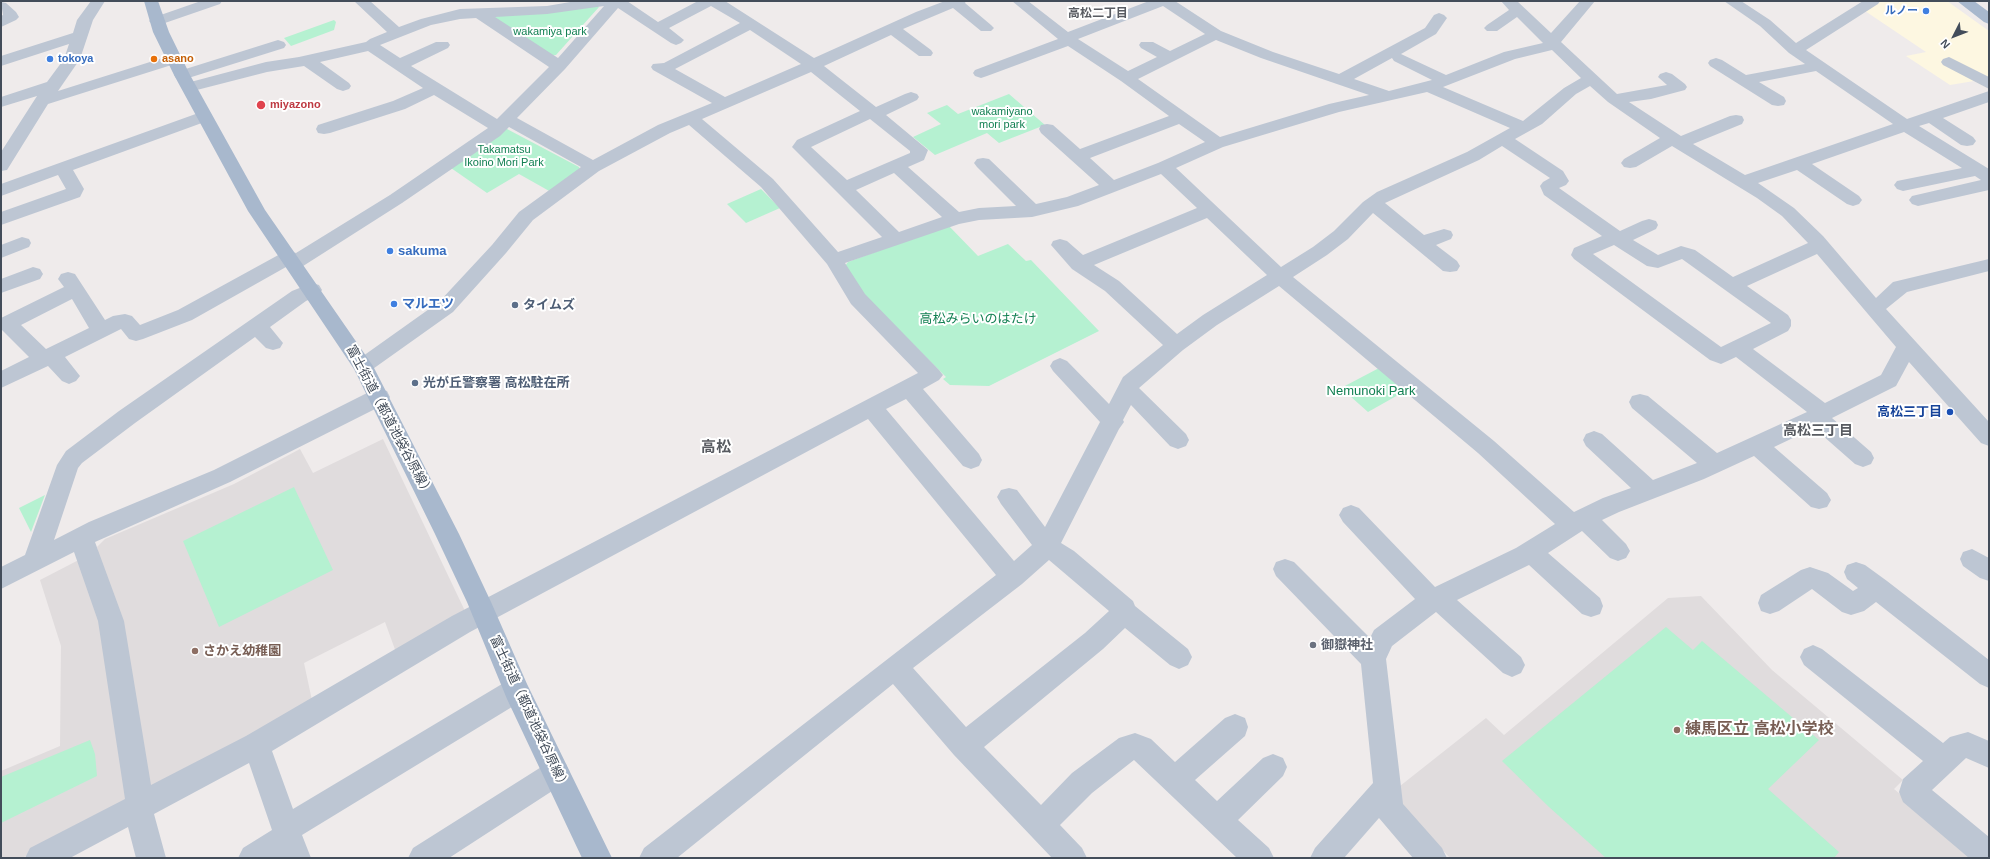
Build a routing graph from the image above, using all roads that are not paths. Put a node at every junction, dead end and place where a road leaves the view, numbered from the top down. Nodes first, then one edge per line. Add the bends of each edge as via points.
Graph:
1 (98, 1) edge
2 (151, 1) edge
3 (215, 1) edge
4 (360, 1) edge
5 (605, 1) edge
6 (615, 1) edge
7 (709, 1) edge
8 (713, 1) edge
9 (1019, 1) edge
10 (1585, 1) edge
11 (1731, 1) edge
12 (1873, 1) edge
13 (1964, 1) edge
14 (1984, 1) edge
15 (950, 2) edge
16 (1171, 2) edge
17 (1989, 5) edge
18 (1, 6) edge
19 (1514, 7) edge
20 (479, 13) junction
21 (1439, 18) dead end
22 (1989, 19) edge
23 (10, 21) edge
24 (157, 21) junction
25 (750, 24) junction
26 (658, 28) junction
27 (892, 28) junction
28 (986, 28) dead end
29 (1492, 28) dead end
30 (397, 33) junction
31 (1216, 34) junction
32 (80, 36) junction
33 (1067, 39) junction
34 (676, 40) dead end
35 (1552, 44) junction
36 (278, 45) dead end
37 (442, 45) dead end
38 (1147, 45) dead end
39 (371, 46) junction
40 (1795, 50) junction
41 (925, 53) dead end
42 (1169, 57) junction
43 (1400, 58) dead end
44 (1, 60) edge
45 (307, 60) junction
46 (1949, 62) dead end
47 (1716, 63) dead end
48 (399, 65) junction
49 (814, 65) junction
50 (559, 66) junction
51 (1818, 66) junction
52 (981, 73) dead end
53 (182, 74) junction
54 (1666, 77) dead end
55 (1127, 78) junction
56 (1590, 79) junction
57 (1341, 80) junction
58 (1744, 80) junction
59 (1445, 81) junction
60 (1989, 84) edge
61 (52, 86) junction
62 (343, 86) dead end
63 (1429, 87) junction
64 (435, 89) junction
65 (1387, 96) junction
66 (1989, 96) edge
67 (911, 97) dead end
68 (1614, 99) junction
69 (42, 101) junction
70 (1778, 101) dead end
71 (1, 102) edge
72 (1972, 102) junction
73 (723, 104) junction
74 (873, 113) junction
75 (1989, 113) edge
76 (204, 116) junction
77 (1181, 117) junction
78 (1931, 117) junction
79 (690, 118) junction
80 (1736, 120) dead end
81 (503, 123) junction
82 (1905, 126) junction
83 (1523, 127) junction
84 (1047, 129) dead end
85 (324, 130) dead end
86 (23, 132) junction
87 (1, 139) edge
88 (1503, 139) junction
89 (1676, 141) junction
90 (1967, 141) dead end
91 (1217, 143) junction
92 (1078, 156) junction
93 (983, 163) dead end
94 (1630, 163) dead end
95 (1799, 163) junction
96 (1, 166) edge
97 (896, 166) junction
98 (593, 167) junction
99 (1164, 167) junction
100 (63, 168) junction
101 (1983, 174) edge
102 (1744, 182) junction
103 (1989, 184) edge
104 (1903, 185) dead end
105 (1112, 187) junction
106 (844, 188) junction
107 (1, 190) edge
108 (1853, 200) dead end
109 (1918, 200) dead end
110 (1373, 203) junction
111 (1209, 210) junction
112 (1032, 211) junction
113 (955, 219) junction
114 (1, 220) edge
115 (1649, 225) dead end
116 (1444, 235) dead end
117 (1617, 238) junction
118 (895, 239) junction
119 (22, 243) dead end
120 (1422, 243) junction
121 (1060, 245) dead end
122 (1820, 245) junction
123 (1, 252) edge
124 (291, 260) junction
125 (834, 260) junction
126 (1079, 264) junction
127 (1989, 265) edge
128 (1450, 266) dead end
129 (33, 274) dead end
130 (1280, 276) junction
131 (1732, 285) junction
132 (1, 286) edge
133 (312, 290) junction
134 (1872, 306) junction
135 (254, 328) junction
136 (101, 330) junction
137 (273, 343) dead end
138 (1176, 345) junction
139 (1907, 347) junction
140 (1738, 348) junction
141 (47, 357) junction
142 (363, 366) junction
143 (1060, 366) dead end
144 (69, 376) dead end
145 (2, 378) edge
146 (910, 388) junction
147 (1127, 393) junction
148 (379, 397) junction
149 (1640, 402) dead end
150 (872, 408) junction
151 (1820, 415) junction
152 (1113, 422) junction
153 (1989, 437) edge
154 (1178, 440) dead end
155 (1594, 440) dead end
156 (1757, 444) junction
157 (1863, 458) dead end
158 (971, 460) dead end
159 (1714, 464) junction
160 (1649, 490) junction
161 (1009, 497) dead end
162 (1819, 500) dead end
163 (1351, 515) dead end
164 (1578, 521) junction
165 (81, 537) junction
166 (1047, 545) junction
167 (1618, 551) dead end
168 (1531, 552) junction
169 (35, 561) junction
170 (1285, 569) dead end
171 (1856, 572) dead end
172 (1013, 577) junction
173 (1, 579) edge
174 (1878, 588) junction
175 (1434, 599) junction
176 (1770, 603) dead end
177 (1591, 606) dead end
178 (484, 612) junction
179 (1125, 613) junction
180 (1179, 657) dead end
181 (1814, 657) dead end
182 (1373, 659) junction
183 (1511, 665) dead end
184 (895, 667) junction
185 (1989, 676) edge
186 (516, 690) junction
187 (1235, 727) dead end
188 (256, 745) junction
189 (964, 746) junction
190 (1989, 756) edge
191 (1943, 760) junction
192 (1274, 767) dead end
193 (556, 773) junction
194 (1175, 780) junction
195 (1387, 788) junction
196 (140, 806) junction
197 (1217, 820) junction
198 (1041, 825) junction
199 (290, 842) edge
200 (1989, 856) edge
201 (40, 858) edge
202 (151, 858) edge
203 (253, 858) edge
204 (423, 858) edge
205 (597, 858) edge
206 (654, 858) edge
207 (1072, 858) edge
208 (1259, 858) edge
209 (1325, 858) edge
210 (1432, 858) edge

1 - 32 street via 85,20
2 - 24 main road, 富士街道（都道池袋谷原線）
3 - 24 street
4 - 30 street
5 - 20 street via 547,10
6 - 26 street
6 - 50 street
7 - 26 street
8 - 25 street
9 - 33 street
10 - 35 street
11 - 40 street via 1765,23
12 - 40 street
13 - 22 main road
14 - 17 main road
15 - 27 street
15 - 28 street
16 - 31 street
16 - 33 street
18 - 23 street via 11,15
19 - 29 street via 1511,14
19 - 35 street
20 - 30 street via 442,18
20 - 50 street
21 - 57 street via 1431,31
24 - 53 main road, 富士街道（都道池袋谷原線）
25 - 49 street
25 - 73 street via 665,66
26 - 34 street
27 - 41 street
27 - 49 street
30 - 39 street
31 - 42 street
31 - 57 street via 1267,55
32 - 44 street via 15,50
32 - 61 street via 72,59
33 - 52 street
33 - 55 street
35 - 56 street
35 - 59 street via 1510,55
36 - 53 street
37 - 48 street
38 - 42 street
39 - 45 street
39 - 48 street
40 - 51 street
42 - 55 street
43 - 59 street
45 - 53 street via 266,67
45 - 62 street
46 - 60 street
47 - 58 street
48 - 64 street
49 - 73 street
49 - 74 street
50 - 81 street
51 - 58 street
51 - 82 street
53 - 69 street
53 - 76 main road, 富士街道（都道池袋谷原線）
54 - 68 street via 1679,87
55 - 77 street
56 - 68 street
56 - 83 street
57 - 65 street
58 - 70 street
59 - 63 street
61 - 69 street
61 - 71 street
63 - 65 street
63 - 83 street
64 - 81 street
64 - 85 street via 399,105
65 - 91 street via 1335,108
66 - 72 street
67 - 74 street
68 - 89 street
69 - 86 street
72 - 75 street
72 - 78 street
73 - 79 street
74 - 97 street via 919,150 918,156
74 - 106 street via 801,145
76 - 100 street
76 - 124 main road, 富士街道（都道池袋谷原線） via 258,210
77 - 91 street
77 - 92 street
78 - 82 street
78 - 90 street
79 - 98 street via 612,155
79 - 125 street via 767,183
80 - 89 street
81 - 98 street
81 - 124 street via 396,199
82 - 95 street
82 - 101 street
83 - 88 street
84 - 92 street
86 - 87 street
86 - 96 street
88 - 110 street via 1473,156 1391,192
88 - 117 street via 1558,175 1560,181 1549,186 1550,191
89 - 94 street
89 - 102 street
91 - 99 street
92 - 105 street
93 - 112 street
95 - 102 street
95 - 108 street
97 - 106 street
97 - 113 street
98 - 142 street via 526,216 500,249 446,307
99 - 105 street
99 - 111 street
100 - 107 street
100 - 114 street via 75,189 74,193
101 - 104 street
102 - 122 street via 1788,212
103 - 109 street
105 - 112 street via 1072,202
106 - 118 street
110 - 120 street
110 - 130 street via 1341,235
111 - 126 street
111 - 130 street
112 - 113 street via 979,214
113 - 118 street
115 - 117 street
116 - 120 street
117 - 131 street via 1654,262 1681,252 1688,254
117 - 140 street via 1581,252 1581,255 1717,355 1721,356
118 - 125 street
119 - 123 street
120 - 128 street
121 - 126 street
122 - 131 street
122 - 134 street
124 - 133 main road, 富士街道（都道池袋谷原線）
124 - 136 street via 185,315 136,334 123,320
125 - 146 street via 858,299 931,373
126 - 138 street via 1112,286
127 - 134 street via 1900,287 1881,304
129 - 132 street
130 - 138 street via 1210,320
130 - 164 street
131 - 140 street via 1782,323 1781,326
133 - 135 street via 299,296
133 - 142 main road, 富士街道（都道池袋谷原線）
134 - 139 street
135 - 137 street via 262,331
135 - 169 street via 74,457 68,465
136 - 141 street
136 - 141 street via 72,284 9,322 9,325
138 - 147 street via 1132,383
139 - 151 street via 1889,380
139 - 153 street
140 - 151 street
141 - 144 street
141 - 145 street
142 - 148 main road, 富士街道（都道池袋谷原線）
143 - 152 street
146 - 150 street
146 - 158 street
147 - 152 street
147 - 154 street via 1134,396
148 - 165 street via 222,476
148 - 178 main road, 富士街道（都道池袋谷原線）
149 - 159 street
150 - 172 street
150 - 178 street
151 - 156 street
151 - 157 street
152 - 166 street
155 - 160 street
156 - 159 street
156 - 162 street
159 - 160 street
160 - 164 street
161 - 166 street
163 - 175 street
164 - 167 street
164 - 168 street
165 - 169 street
165 - 196 street via 111,621
166 - 172 street via 1036,559
166 - 179 street via 1124,609
168 - 175 street
168 - 177 street
169 - 173 street
170 - 182 street
171 - 174 street
172 - 184 street
174 - 176 street via 1855,604 1851,604 1819,580 1810,577
174 - 185 street
175 - 182 street via 1383,638
175 - 183 street
178 - 186 main road, 富士街道（都道池袋谷原線）
178 - 188 street
179 - 180 street
179 - 189 street
181 - 191 street
182 - 195 street
184 - 189 street
184 - 206 street
186 - 193 main road, 富士街道（都道池袋谷原線）
186 - 199 street
187 - 194 street
188 - 196 street
188 - 199 street
189 - 198 street
190 - 191 street via 1965,745
191 - 200 street via 1913,789 1913,792
192 - 197 street
193 - 204 street
193 - 205 main road, 富士街道（都道池袋谷原線）
194 - 197 street
194 - 198 street via 1141,748 1129,747 1082,783
195 - 209 street
195 - 210 street via 1390,810
196 - 201 street
196 - 202 street via 139,817
197 - 208 street
198 - 207 street
199 - 203 street

